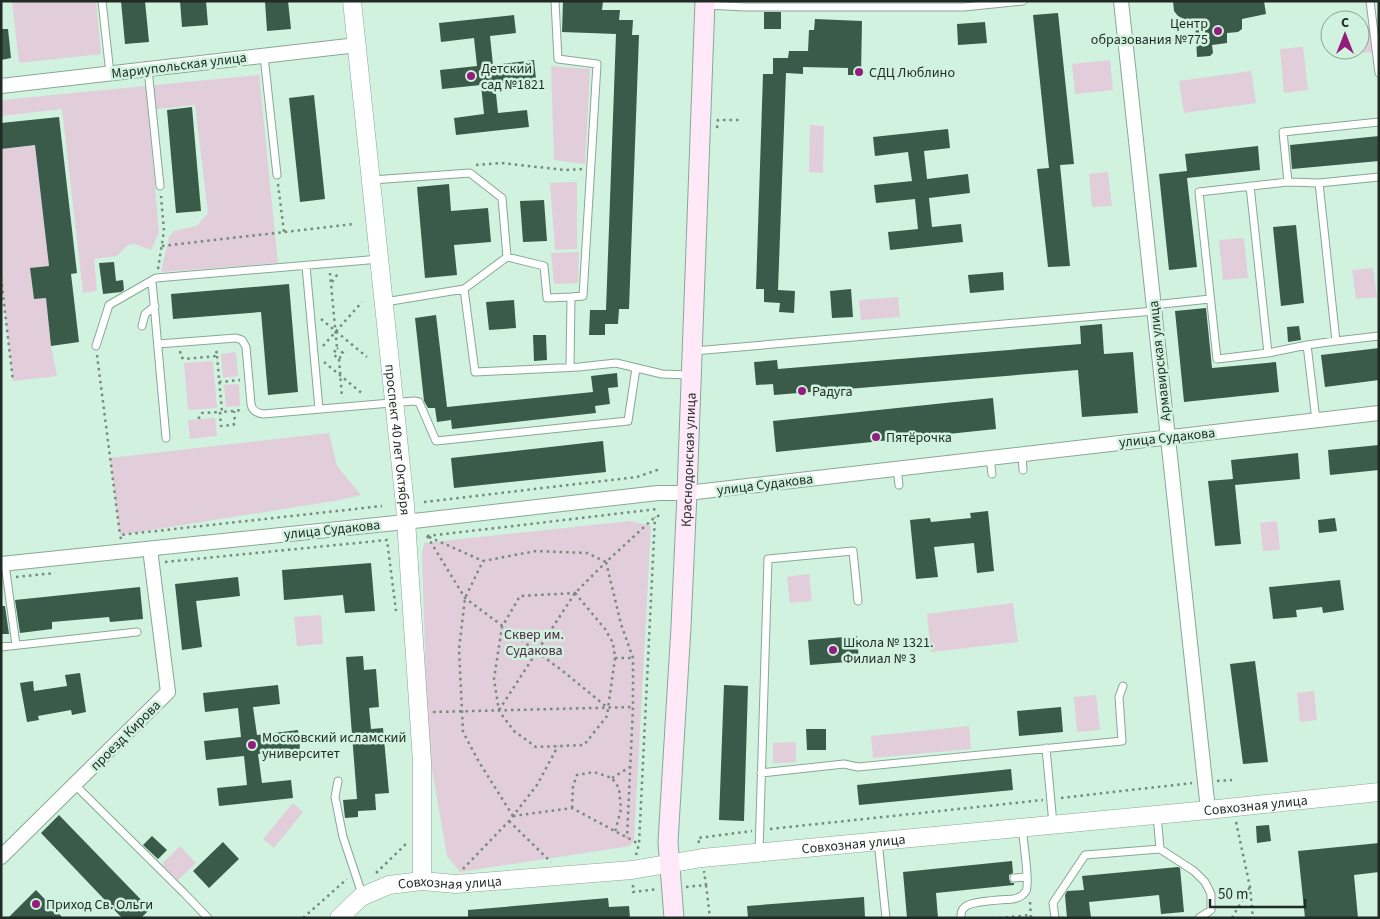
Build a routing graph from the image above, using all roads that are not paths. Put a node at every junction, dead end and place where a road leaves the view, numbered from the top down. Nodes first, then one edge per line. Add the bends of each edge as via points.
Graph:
1 (102, 1) edge
2 (352, 1) edge
3 (555, 1) edge
4 (1023, 1) edge
5 (1121, 1) edge
6 (1370, 1) edge
7 (705, 3) edge
8 (964, 4) edge
9 (357, 45) junction
10 (264, 56) junction
11 (148, 69) junction
12 (1379, 73) edge
13 (110, 74) junction
14 (1, 86) edge
15 (1379, 122) edge
16 (277, 175) road end
17 (1379, 178) edge
18 (372, 180) junction
19 (1288, 182) junction
20 (1318, 183) junction
21 (160, 186) road end
22 (1250, 186) junction
23 (507, 257) junction
24 (380, 259) junction
25 (306, 266) junction
26 (154, 279) junction
27 (464, 289) junction
28 (571, 297) junction
29 (1210, 299) junction
30 (384, 302) junction
31 (154, 306) junction
32 (1154, 308) junction
33 (142, 326) dead end
34 (1379, 336) edge
35 (1336, 341) junction
36 (158, 344) junction
37 (1306, 345) junction
38 (96, 346) road end
39 (691, 351) junction
40 (1268, 353) junction
41 (570, 367) junction
42 (636, 368) junction
43 (690, 376) junction
44 (394, 403) junction
45 (318, 409) junction
46 (1379, 414) edge
47 (1316, 420) junction
48 (1168, 437) junction
49 (166, 438) dead end
50 (1022, 454) junction
51 (990, 458) junction
52 (897, 468) junction
53 (1023, 470) dead end
54 (992, 474) dead end
55 (898, 485) dead end
56 (687, 493) junction
57 (406, 522) junction
58 (150, 549) junction
59 (3, 564) edge
60 (858, 601) dead end
61 (137, 632) dead end
62 (16, 645) junction
63 (1, 647) edge
64 (1123, 686) dead end
65 (1046, 748) junction
66 (761, 773) junction
67 (338, 780) dead end
68 (75, 785) junction
69 (1379, 792) edge
70 (1208, 810) junction
71 (1157, 814) junction
72 (1053, 824) junction
73 (1022, 827) junction
74 (878, 841) junction
75 (1160, 849) junction
76 (759, 852) junction
77 (1, 857) edge
78 (670, 863) junction
79 (1027, 877) junction
80 (1014, 878) dead end
81 (422, 881) junction
82 (360, 892) junction
83 (208, 918) edge
84 (339, 918) edge
85 (674, 918) edge
86 (886, 918) edge
87 (961, 918) edge
88 (1055, 918) edge
89 (1199, 918) edge

1 - 13 lane
2 - 9 street, проспект 40 лет Октября
3 - 28 lane via 558,59 597,64 583,296
4 - 8 lane
5 - 32 street, Армавирская улица
6 - 12 lane
7 - 8 lane via 745,7
7 - 39 main road, Краснодонская улица
9 - 10 street, Мариупольская улица
9 - 18 street, проспект 40 лет Октября
10 - 11 street, Мариупольская улица
10 - 16 lane
11 - 13 street, Мариупольская улица
11 - 21 lane
13 - 14 street, Мариупольская улица
15 - 19 lane via 1283,132
17 - 20 lane
18 - 23 lane via 470,173 502,198
18 - 24 street, проспект 40 лет Октября
19 - 20 lane
19 - 22 lane
20 - 35 lane
22 - 29 lane via 1199,192
22 - 40 lane
23 - 27 lane
23 - 28 lane via 544,266 548,298
24 - 25 lane
24 - 30 street, проспект 40 лет Октября
25 - 26 lane
25 - 45 lane
26 - 31 lane
26 - 38 lane via 109,304
27 - 30 lane
27 - 41 lane via 475,372
28 - 41 lane
29 - 32 lane
29 - 40 lane via 1217,359
30 - 44 street, проспект 40 лет Октября
31 - 33 lane via 145,314
31 - 36 lane
32 - 39 lane
32 - 48 street, Армавирская улица
34 - 35 lane
35 - 37 lane
36 - 45 lane via 236,338 246,347 251,404 257,413
36 - 49 lane
37 - 40 lane
37 - 47 lane
39 - 43 main road, Краснодонская улица
41 - 42 lane via 616,363
42 - 43 lane
42 - 44 lane via 628,421 436,441 418,402
43 - 56 main road, Краснодонская улица
44 - 45 lane
44 - 57 street, проспект 40 лет Октября
46 - 47 street, улица Судакова
47 - 48 street, улица Судакова
48 - 50 street, улица Судакова
48 - 70 street, Армавирская улица
50 - 51 street, улица Судакова
50 - 53 lane
51 - 52 street, улица Судакова
51 - 54 lane
52 - 55 lane
52 - 56 street, улица Судакова
56 - 57 street, улица Судакова via 658,493
56 - 78 main road, Краснодонская улица via 668,842
57 - 58 street, улица Судакова
57 - 81 street, проспект 40 лет Октября via 422,762
58 - 59 street, улица Судакова
58 - 68 street, проезд Кирова via 168,692
59 - 62 lane
60 - 66 lane via 853,551 768,559
61 - 62 lane
62 - 63 lane
64 - 65 lane via 1119,697 1122,741
65 - 66 lane
65 - 72 lane
66 - 76 lane
67 - 82 lane via 335,797
68 - 77 street, проезд Кирова
68 - 83 lane
69 - 70 street, Совхозная улица
70 - 71 street, Совхозная улица
71 - 72 street, Совхозная улица
71 - 75 lane
72 - 73 street, Совхозная улица
73 - 74 street, Совхозная улица
73 - 79 lane
74 - 76 street, Совхозная улица
74 - 86 lane
75 - 88 lane via 1085,855 1053,903
75 - 89 lane via 1205,882 1211,894 1211,910
76 - 78 street, Совхозная улица
78 - 81 street, Совхозная улица via 632,870 456,884
78 - 85 main road, Краснодонская улица
79 - 80 lane
79 - 87 lane via 1027,887 1021,896 971,903 963,908
81 - 82 street, Совхозная улица
82 - 84 street, Совхозная улица

